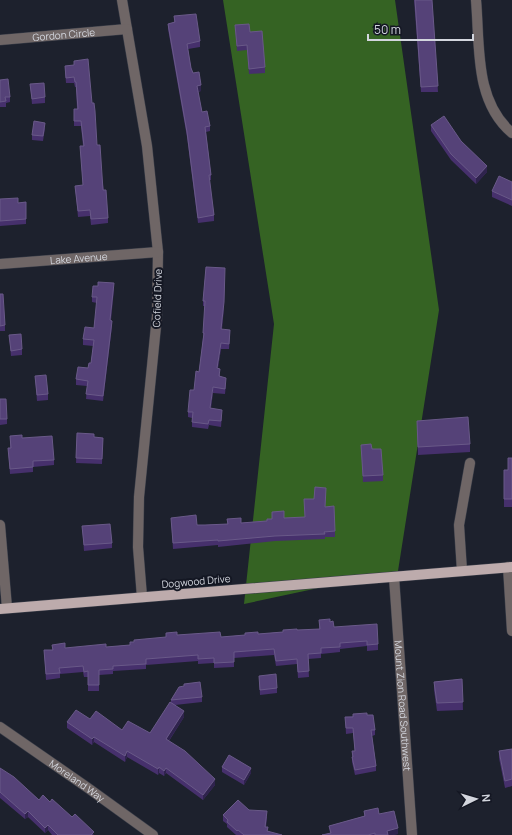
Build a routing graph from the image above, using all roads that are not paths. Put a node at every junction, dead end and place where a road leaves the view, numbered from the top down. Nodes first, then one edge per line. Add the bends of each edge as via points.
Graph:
1 (122, 0) edge
2 (476, 0) edge
3 (127, 28) junction
4 (0, 40) edge
5 (512, 133) edge
6 (158, 252) junction
7 (0, 264) edge
8 (470, 463) dead end
9 (0, 525) edge
10 (510, 567) edge
11 (462, 571) junction
12 (394, 577) junction
13 (142, 597) junction
14 (4, 609) edge
15 (512, 631) edge
16 (0, 727) edge
17 (153, 835) edge
18 (412, 835) edge

1 - 3 street, Cofield Drive
2 - 5 street via 481,73 486,96 495,114
3 - 4 street, Gordon Circle
3 - 6 street, Cofield Drive via 147,146
6 - 7 street, Lake Avenue
6 - 13 street, Cofield Drive via 157,316 139,497 138,547
8 - 11 street via 459,524
9 - 14 street
10 - 11 main road, Dogwood Drive
10 - 15 street
11 - 12 main road, Dogwood Drive
12 - 13 main road, Dogwood Drive
12 - 18 street, Mount Zion Road Southwest
13 - 14 main road, Dogwood Drive
16 - 17 street, Moreland Way

